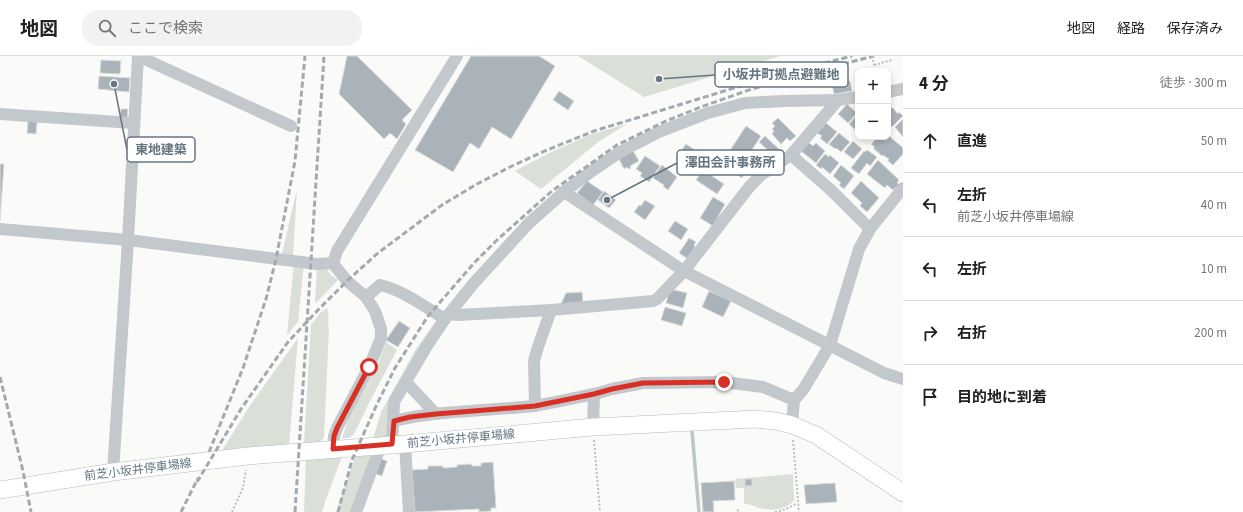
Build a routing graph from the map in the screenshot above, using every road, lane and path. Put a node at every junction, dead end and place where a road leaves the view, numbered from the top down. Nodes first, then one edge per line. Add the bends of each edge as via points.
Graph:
1 (138, 56) edge
2 (457, 56) edge
3 (872, 56) edge
4 (892, 60) dead end
5 (903, 89) edge
6 (891, 91) edge
7 (855, 97) edge
8 (838, 100) junction
9 (0, 114) edge
10 (133, 123) junction
11 (291, 126) dead end
12 (791, 155) junction
13 (903, 188) edge
14 (564, 192) junction
15 (0, 229) edge
16 (870, 229) junction
17 (128, 240) junction
18 (333, 263) junction
19 (684, 271) junction
20 (366, 297) junction
21 (551, 310) junction
22 (447, 316) junction
23 (830, 345) junction
24 (903, 379) edge
25 (406, 382) junction
26 (594, 394) junction
27 (794, 400) junction
28 (535, 406) junction
29 (436, 414) junction
30 (394, 421) junction
31 (792, 425) junction
32 (593, 427) junction
33 (392, 445) junction
34 (333, 449) junction
35 (248, 456) junction
36 (113, 472) junction
37 (0, 490) edge
38 (903, 493) edge
39 (796, 504) dead end
40 (737, 510) dead end
41 (232, 512) edge
42 (356, 512) edge
43 (409, 512) edge
44 (600, 512) edge
45 (741, 512) edge
46 (775, 512) edge
47 (799, 512) edge

1 - 10 street
1 - 11 street
2 - 18 street via 336,251
3 - 4 path, bridge via 874,65
5 - 6 street
7 - 8 street
8 - 12 street
8 - 14 street via 745,103 708,113 659,132 620,152
9 - 10 street
10 - 17 street
12 - 16 street
12 - 19 street via 761,174
13 - 16 street
14 - 19 street
14 - 22 street via 500,253
15 - 17 street
16 - 23 street via 859,249
17 - 18 street via 318,264
17 - 36 street
18 - 20 street via 346,281
19 - 21 street via 653,301
19 - 23 street
20 - 22 street via 380,285
20 - 34 street via 379,320 381,338 337,428
21 - 22 street
21 - 28 street via 534,361
22 - 25 street
23 - 24 street via 884,374
23 - 27 street via 803,390
25 - 29 street
25 - 30 street via 394,402
26 - 27 street via 643,383 724,382 763,387
26 - 28 street
26 - 32 street
27 - 31 street
28 - 29 street
29 - 30 street
30 - 33 street
31 - 32 main road, 前芝小坂井停車場線 via 755,419
31 - 38 main road, 前芝小坂井停車場線 via 816,435
31 - 47 path
32 - 33 main road, 前芝小坂井停車場線
32 - 44 path
33 - 34 main road, 前芝小坂井停車場線
33 - 42 street
33 - 43 street
34 - 35 main road, 前芝小坂井停車場線
35 - 36 main road, 前芝小坂井停車場線
35 - 41 path via 243,488
36 - 37 main road, 前芝小坂井停車場線
39 - 46 path
40 - 45 path

